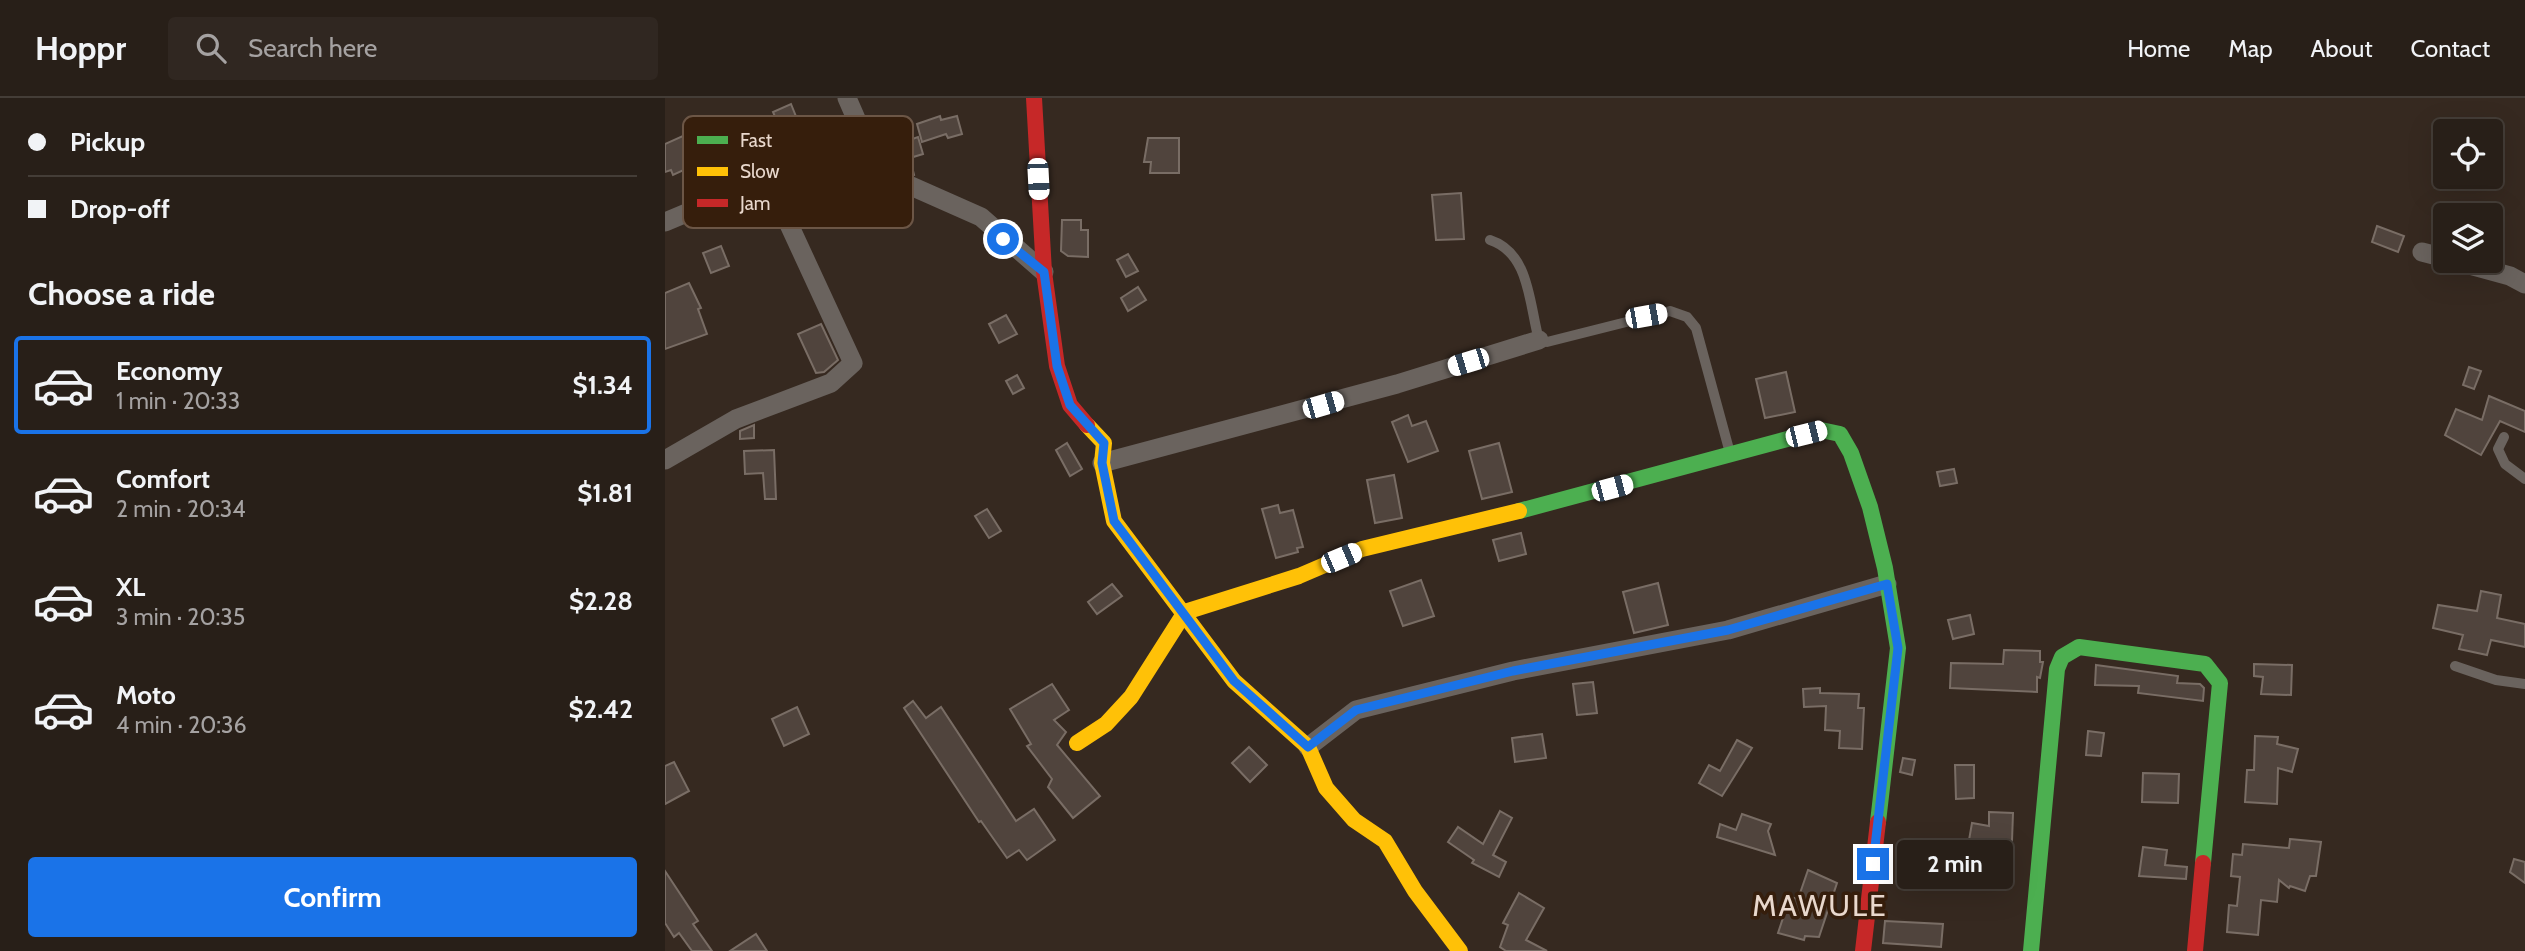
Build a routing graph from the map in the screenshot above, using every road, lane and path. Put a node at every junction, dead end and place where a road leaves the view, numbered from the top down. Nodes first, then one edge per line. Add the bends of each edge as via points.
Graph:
1 (847, 98) edge
2 (1034, 98) edge
3 (855, 116) edge
4 (913, 187) edge
5 (683, 214) edge
6 (665, 222) edge
7 (791, 228) edge
8 (1490, 240) dead end
9 (2422, 252) dead end
10 (2433, 255) edge
11 (1044, 272) junction
12 (2499, 273) edge
13 (2525, 284) edge
14 (1539, 340) junction
15 (2504, 437) dead end
16 (1731, 457) junction
17 (665, 460) edge
18 (1102, 463) junction
19 (2525, 479) edge
20 (1887, 584) junction
21 (1185, 612) junction
22 (2455, 666) dead end
23 (2525, 684) edge
24 (1077, 743) dead end
25 (1308, 747) junction
26 (1460, 951) edge
27 (1863, 951) edge
28 (2031, 951) edge
29 (2195, 951) edge

1 - 3 street
2 - 11 street
4 - 11 street via 981,217
5 - 6 street
7 - 17 street via 853,363 831,383 736,419
8 - 14 lane via 1504,245 1518,260
9 - 10 street
11 - 18 street via 1057,366 1070,405 1104,443
12 - 13 street
14 - 16 lane via 1547,342 1670,312 1687,317 1696,328
14 - 18 street
15 - 19 lane via 2498,449 2505,464
16 - 20 street via 1821,430 1840,434 1852,451
16 - 21 street via 1362,549 1299,576
18 - 21 street via 1114,521
20 - 25 street via 1728,630 1513,671 1356,710
20 - 27 street via 1898,648
21 - 24 street via 1122,707 1107,724
21 - 25 street via 1234,681
22 - 23 lane
25 - 26 street via 1326,788 1354,820 1385,841
28 - 29 street via 2057,669 2062,657 2079,647 2205,664 2220,683

